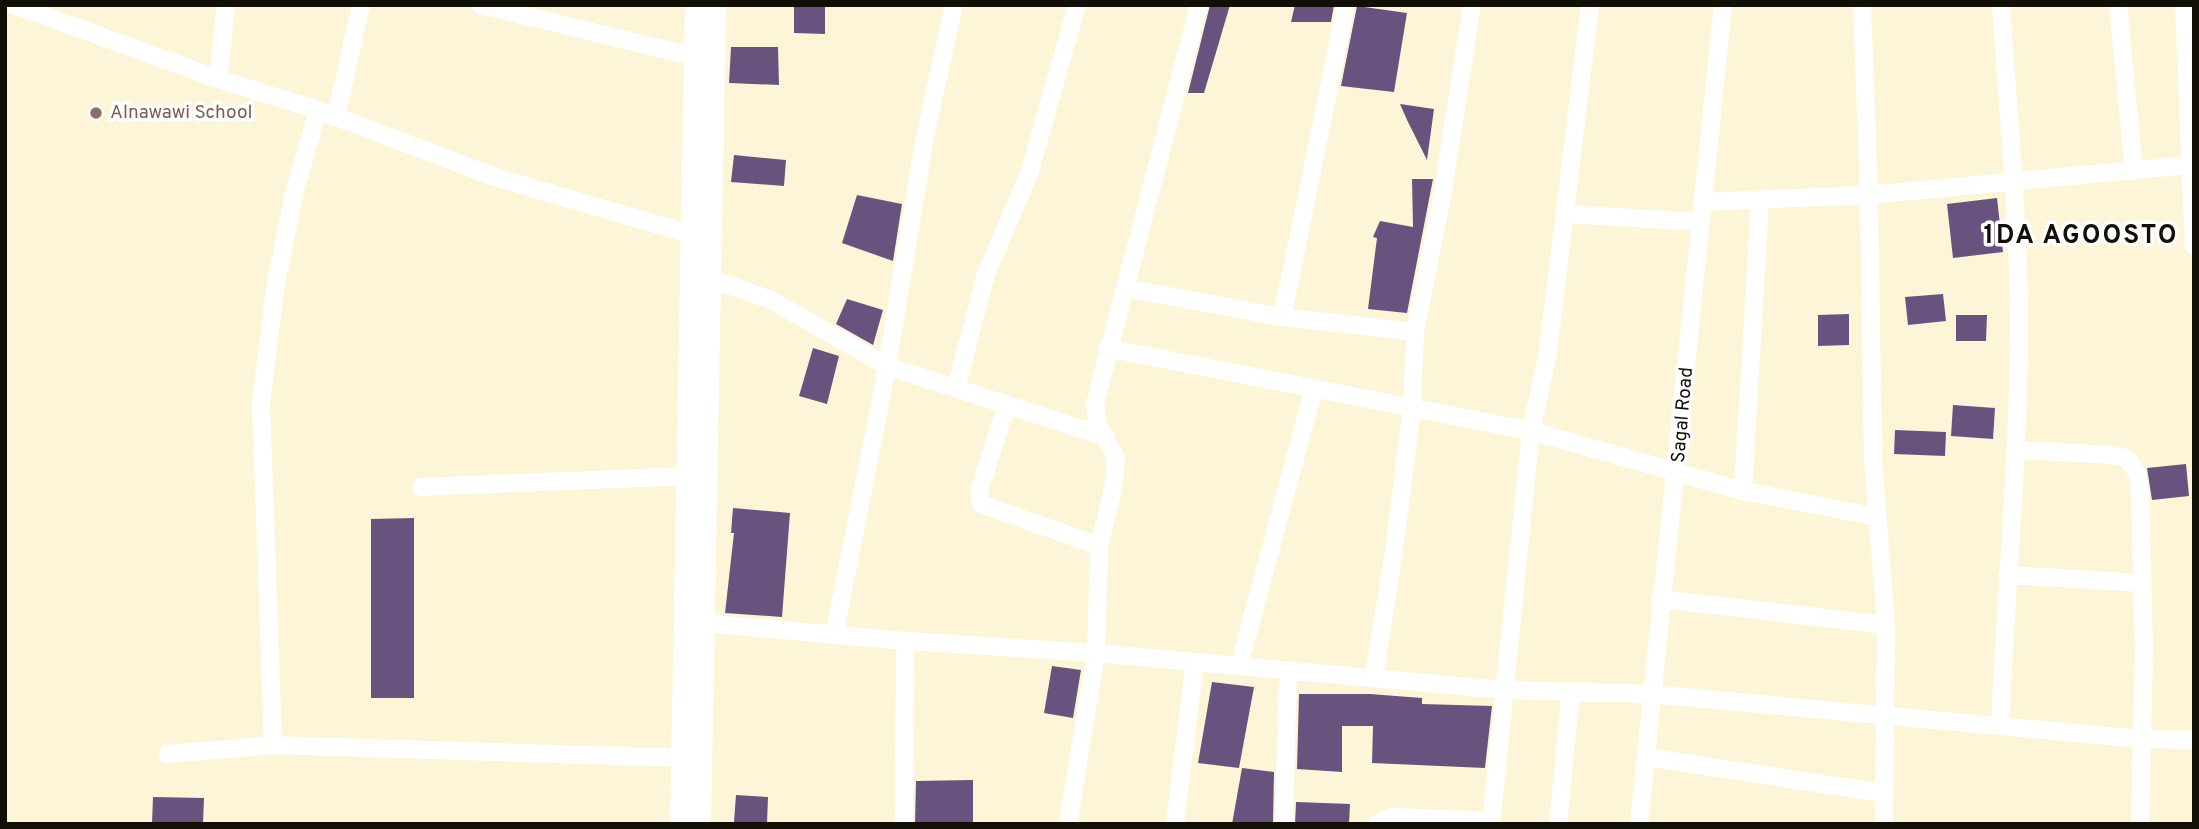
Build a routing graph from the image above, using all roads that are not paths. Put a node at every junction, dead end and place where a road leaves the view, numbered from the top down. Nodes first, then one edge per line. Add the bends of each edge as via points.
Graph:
1 (15, 5) edge
2 (226, 5) edge
3 (360, 5) edge
4 (481, 5) edge
5 (697, 5) edge
6 (714, 5) edge
7 (954, 5) edge
8 (1077, 5) edge
9 (1199, 5) edge
10 (1346, 5) edge
11 (1472, 5) edge
12 (1590, 5) edge
13 (1723, 5) edge
14 (1862, 5) edge
15 (2001, 5) edge
16 (2118, 5) edge
17 (2184, 5) edge
18 (39, 9) edge
19 (696, 57) junction
20 (218, 79) junction
21 (318, 110) junction
22 (336, 117) junction
23 (2189, 165) junction
24 (2134, 171) junction
25 (2014, 180) junction
26 (1869, 195) junction
27 (1760, 200) junction
28 (1702, 202) junction
29 (1566, 214) junction
30 (1700, 222) junction
31 (693, 235) junction
32 (2194, 246) edge
33 (709, 278) junction
34 (1125, 288) junction
35 (1282, 317) junction
36 (1415, 332) junction
37 (1107, 348) junction
38 (887, 366) junction
39 (956, 388) junction
40 (1314, 388) junction
41 (1007, 405) junction
42 (1412, 408) junction
43 (1531, 431) junction
44 (1106, 437) junction
45 (2015, 450) junction
46 (1677, 473) junction
47 (688, 476) junction
48 (421, 487) dead end
49 (1743, 491) junction
50 (1877, 517) junction
51 (1099, 546) junction
52 (2007, 575) junction
53 (2143, 583) junction
54 (1661, 599) junction
55 (694, 623) junction
56 (1886, 625) junction
57 (834, 636) junction
58 (905, 641) junction
59 (1096, 653) junction
60 (1195, 662) junction
61 (1239, 666) junction
62 (1288, 670) junction
63 (1374, 677) junction
64 (1503, 690) junction
65 (1571, 691) junction
66 (1651, 694) junction
67 (1883, 715) junction
68 (2000, 726) junction
69 (2141, 738) junction
70 (2194, 740) edge
71 (273, 745) junction
72 (168, 754) dead end
73 (1645, 757) junction
74 (683, 758) junction
75 (1883, 793) junction
76 (1491, 822) edge
77 (682, 824) edge
78 (699, 824) edge
79 (904, 824) edge
80 (1068, 824) edge
81 (1175, 824) edge
82 (1284, 824) edge
83 (1377, 824) edge
84 (1558, 824) edge
85 (1639, 824) edge
86 (1884, 824) edge
87 (2140, 824) edge

1 - 18 street
2 - 20 street
3 - 22 street
4 - 19 street
5 - 19 street
6 - 33 street
7 - 38 street via 925,137
8 - 39 street via 1029,174 986,274
9 - 34 street
10 - 35 street
11 - 36 street
12 - 29 street
13 - 28 street, Sagal Road
14 - 26 street
15 - 25 street
16 - 24 street
17 - 23 street
18 - 20 street
19 - 31 street
20 - 21 street
21 - 22 street
21 - 71 street via 294,194 275,289 261,402
22 - 31 street via 495,177
23 - 24 street
23 - 32 street
24 - 25 street
25 - 26 street
25 - 45 street via 2019,318
26 - 27 street
26 - 50 street via 1872,460
27 - 28 street
27 - 49 street
28 - 30 street, Sagal Road
29 - 30 street
29 - 43 street via 1548,352
30 - 46 street, Sagal Road
31 - 47 street
33 - 38 street via 771,300
33 - 55 street
34 - 35 street
34 - 37 street
35 - 36 street
36 - 42 street
37 - 40 street
37 - 44 street via 1095,404 1097,423
38 - 39 street
38 - 57 street
39 - 41 street
40 - 42 street
40 - 61 street
41 - 44 street
41 - 51 street via 979,491 981,504
42 - 43 street
42 - 63 street
43 - 46 street
43 - 64 street
44 - 51 street via 1116,458 1114,490
45 - 52 street
45 - 53 street via 2128,459 2140,489
46 - 49 street
46 - 54 street, Sagal Road
47 - 48 street
47 - 55 street
49 - 50 street
50 - 56 street
51 - 59 street
52 - 53 street
52 - 68 street
53 - 69 street
54 - 56 street
54 - 66 street, Sagal Road
55 - 57 street
55 - 74 street
55 - 78 street
56 - 67 street
57 - 58 street
58 - 59 street
58 - 79 street
59 - 60 street
59 - 80 street
60 - 61 street
60 - 81 street
61 - 62 street
62 - 63 street
62 - 82 street
63 - 64 street
64 - 65 street
64 - 76 street
65 - 66 street
65 - 84 street
66 - 67 street
66 - 73 street, Sagal Road
67 - 68 street
67 - 75 street
68 - 69 street
69 - 70 street
69 - 87 street
71 - 72 street
71 - 74 street
73 - 75 street
73 - 85 street, Sagal Road
74 - 77 street
75 - 86 street
76 - 83 street via 1392,817

